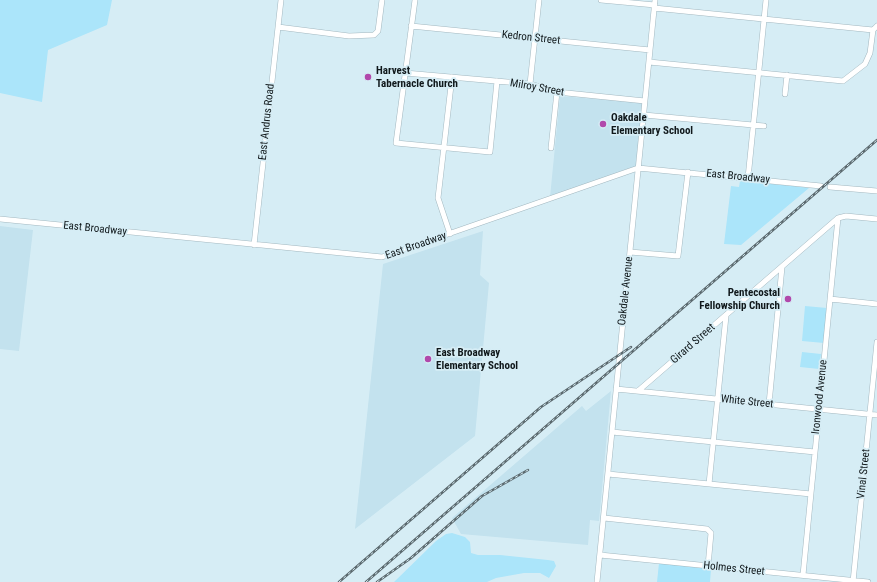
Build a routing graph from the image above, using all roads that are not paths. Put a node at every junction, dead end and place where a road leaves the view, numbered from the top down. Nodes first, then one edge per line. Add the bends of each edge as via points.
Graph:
1 (281, 0) edge
2 (382, 0) edge
3 (415, 0) edge
4 (539, 0) edge
5 (601, 0) edge
6 (766, 0) edge
7 (655, 4) edge
8 (764, 19) junction
9 (411, 26) junction
10 (278, 27) junction
11 (875, 28) edge
12 (535, 39) junction
13 (650, 50) junction
14 (649, 62) junction
15 (759, 72) junction
16 (405, 73) junction
17 (787, 75) junction
18 (452, 78) junction
19 (498, 82) junction
20 (530, 84) junction
21 (557, 92) junction
22 (785, 94) dead end
23 (645, 100) junction
24 (644, 115) junction
25 (753, 125) junction
26 (764, 126) dead end
27 (444, 148) junction
28 (552, 148) dead end
29 (638, 168) junction
30 (688, 172) junction
31 (748, 178) junction
32 (821, 186) dead end
33 (830, 187) dead end
34 (877, 191) edge
35 (838, 218) junction
36 (0, 219) edge
37 (877, 219) edge
38 (450, 234) junction
39 (254, 245) junction
40 (630, 252) junction
41 (782, 267) junction
42 (830, 299) junction
43 (877, 304) edge
44 (726, 316) junction
45 (877, 342) edge
46 (616, 389) junction
47 (638, 391) junction
48 (717, 399) junction
49 (768, 404) junction
50 (819, 409) junction
51 (870, 414) junction
52 (877, 415) edge
53 (612, 432) junction
54 (713, 442) junction
55 (815, 452) junction
56 (608, 474) junction
57 (709, 484) junction
58 (811, 494) junction
59 (604, 518) junction
60 (600, 555) junction
61 (708, 566) junction
62 (802, 575) junction
63 (853, 581) edge
64 (597, 582) edge
65 (868, 582) edge

1 - 10 street, East Andrus Road
2 - 10 street via 378,31 374,35 349,36
3 - 9 street
4 - 12 street
5 - 7 street
6 - 8 street
7 - 8 street
7 - 13 street, Oakdale Avenue
8 - 11 street
8 - 15 street
9 - 12 street, Kedron Street
9 - 16 street
10 - 39 street, East Andrus Road
11 - 17 street via 865,64 843,81
12 - 13 street, Kedron Street
12 - 20 street
13 - 14 street, Oakdale Avenue
14 - 15 street
14 - 23 street, Oakdale Avenue
15 - 17 street
15 - 25 street
16 - 18 street, Milroy Street
16 - 27 street via 396,143
17 - 22 street
18 - 19 street, Milroy Street
18 - 27 street
19 - 20 street, Milroy Street
19 - 27 street via 490,152
20 - 21 street, Milroy Street
21 - 23 street, Milroy Street
21 - 28 street
23 - 24 street, Oakdale Avenue
24 - 25 street
24 - 29 street, Oakdale Avenue
25 - 26 street
25 - 31 street
27 - 38 street via 438,198
29 - 30 street, East Broadway
29 - 38 street, East Broadway
29 - 40 street, Oakdale Avenue
30 - 31 street, East Broadway
30 - 40 street via 678,256
31 - 32 street, East Broadway
33 - 34 street
35 - 37 street via 846,216
35 - 41 street, Girard Street
35 - 42 street, Ironwood Avenue
36 - 39 street, East Broadway
38 - 39 street, East Broadway via 382,258
40 - 46 street, Oakdale Avenue
41 - 44 street, Girard Street
41 - 49 street
42 - 43 street
42 - 50 street, Ironwood Avenue
44 - 47 street, Girard Street
44 - 48 street
45 - 51 street, Vinal Street
46 - 47 street, White Street
46 - 53 street, Oakdale Avenue
47 - 48 street, White Street
48 - 49 street, White Street
48 - 54 street
49 - 50 street, White Street
50 - 51 street, White Street
50 - 55 street, Ironwood Avenue
51 - 52 street, White Street
51 - 63 street, Vinal Street
53 - 54 street
53 - 56 street, Oakdale Avenue
54 - 55 street
54 - 57 street
55 - 58 street, Ironwood Avenue
56 - 57 street
56 - 59 street, Oakdale Avenue
57 - 58 street
58 - 62 street, Ironwood Avenue
59 - 60 street, Oakdale Avenue
59 - 61 street via 705,528 711,531
60 - 61 street, Holmes Street
60 - 64 street, Oakdale Avenue
61 - 62 street, Holmes Street
62 - 63 street, Holmes Street
63 - 65 street, Holmes Street

